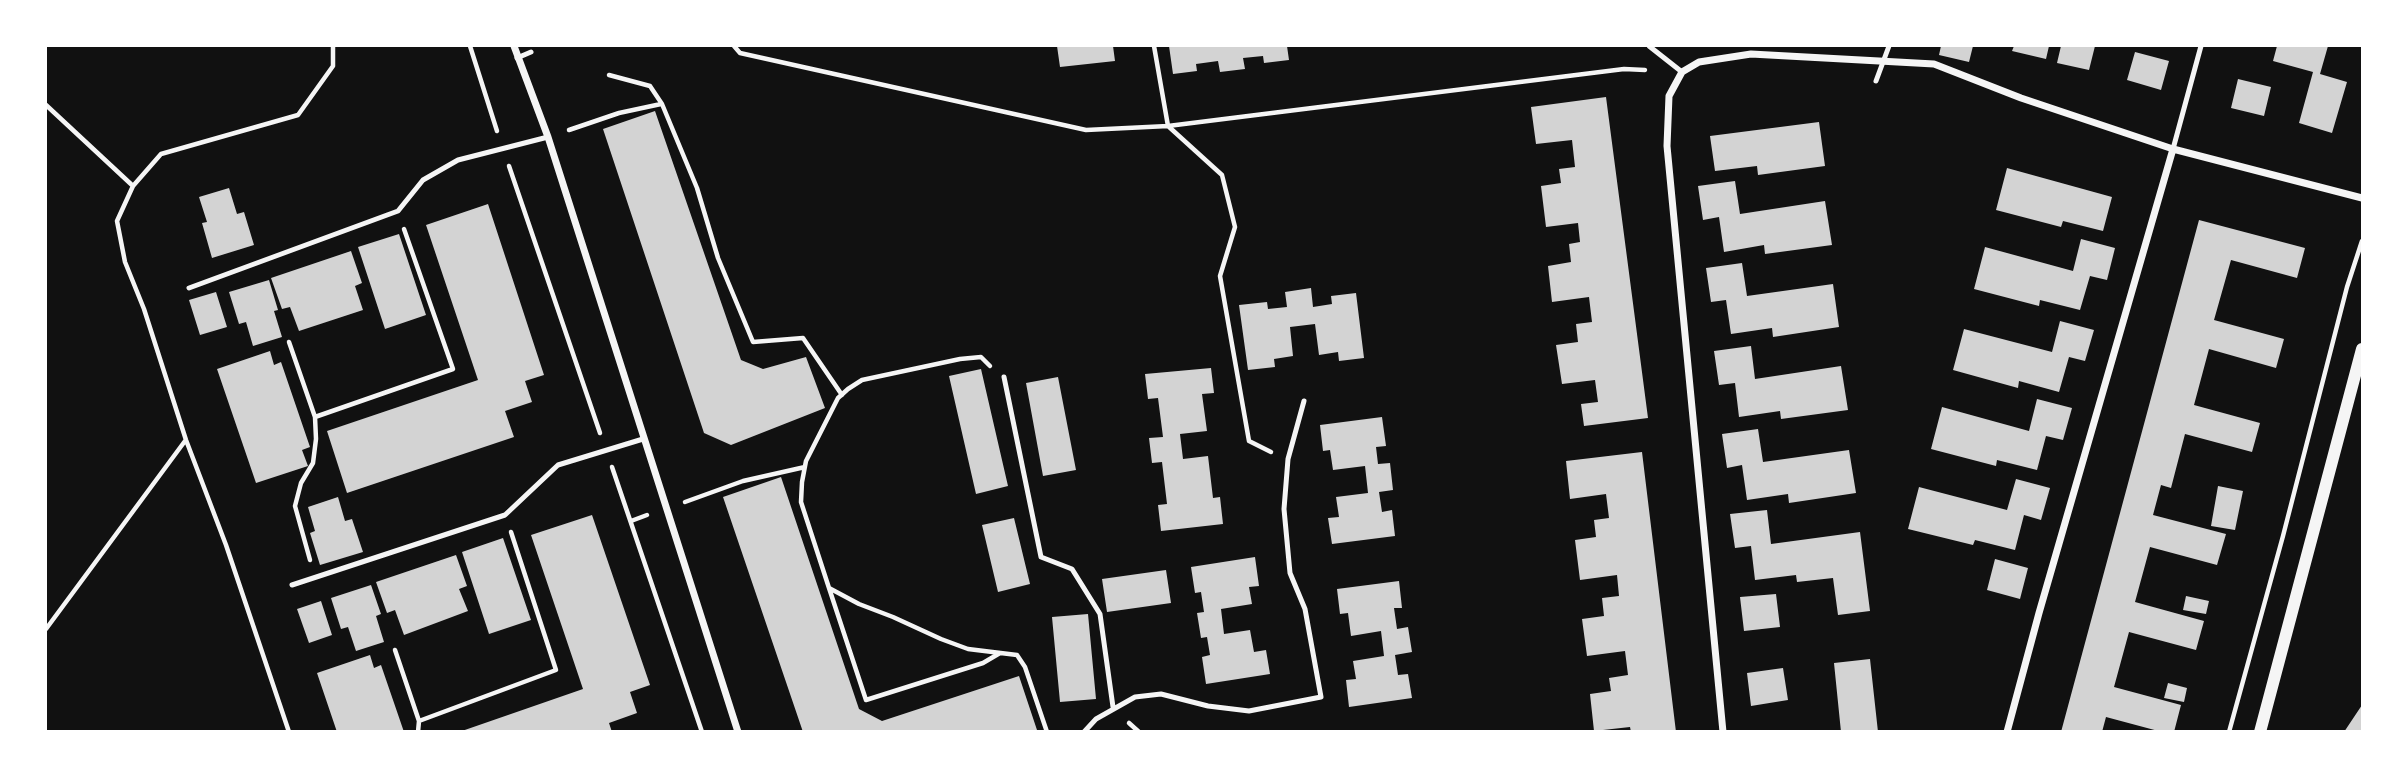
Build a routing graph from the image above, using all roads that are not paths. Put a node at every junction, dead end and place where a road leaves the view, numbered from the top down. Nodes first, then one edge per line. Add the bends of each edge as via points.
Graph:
1 (514, 46) edge
2 (1649, 46) edge
3 (1889, 46) edge
4 (2201, 46) edge
5 (531, 52) dead end
6 (517, 58) junction
7 (1884, 61) junction
8 (1682, 72) junction
9 (1876, 81) dead end
10 (548, 137) junction
11 (2173, 149) junction
12 (2362, 198) edge
13 (189, 288) dead end
14 (2362, 349) edge
15 (1004, 377) road end
16 (1304, 401) dead end
17 (643, 439) junction
18 (292, 585) dead end
19 (1113, 708) junction
20 (738, 732) edge
21 (1084, 732) edge
22 (1723, 732) edge
23 (2007, 732) edge
24 (2260, 732) edge

1 - 6 street
2 - 8 lane
3 - 7 lane
4 - 11 lane
5 - 6 lane
6 - 10 street
7 - 8 street via 1751,54 1699,62
7 - 9 lane
7 - 11 street via 1934,64
8 - 22 street via 1669,96 1667,146
10 - 13 lane via 458,160 423,180 398,211
10 - 17 street
11 - 12 street
11 - 23 street
14 - 24 street
15 - 19 lane via 1041,557 1072,569 1100,614
16 - 19 lane via 1287,459 1284,509 1290,573 1305,609 1321,698 1249,711 1161,694 1135,697
17 - 18 lane via 558,466 505,515
17 - 20 street
19 - 21 lane

